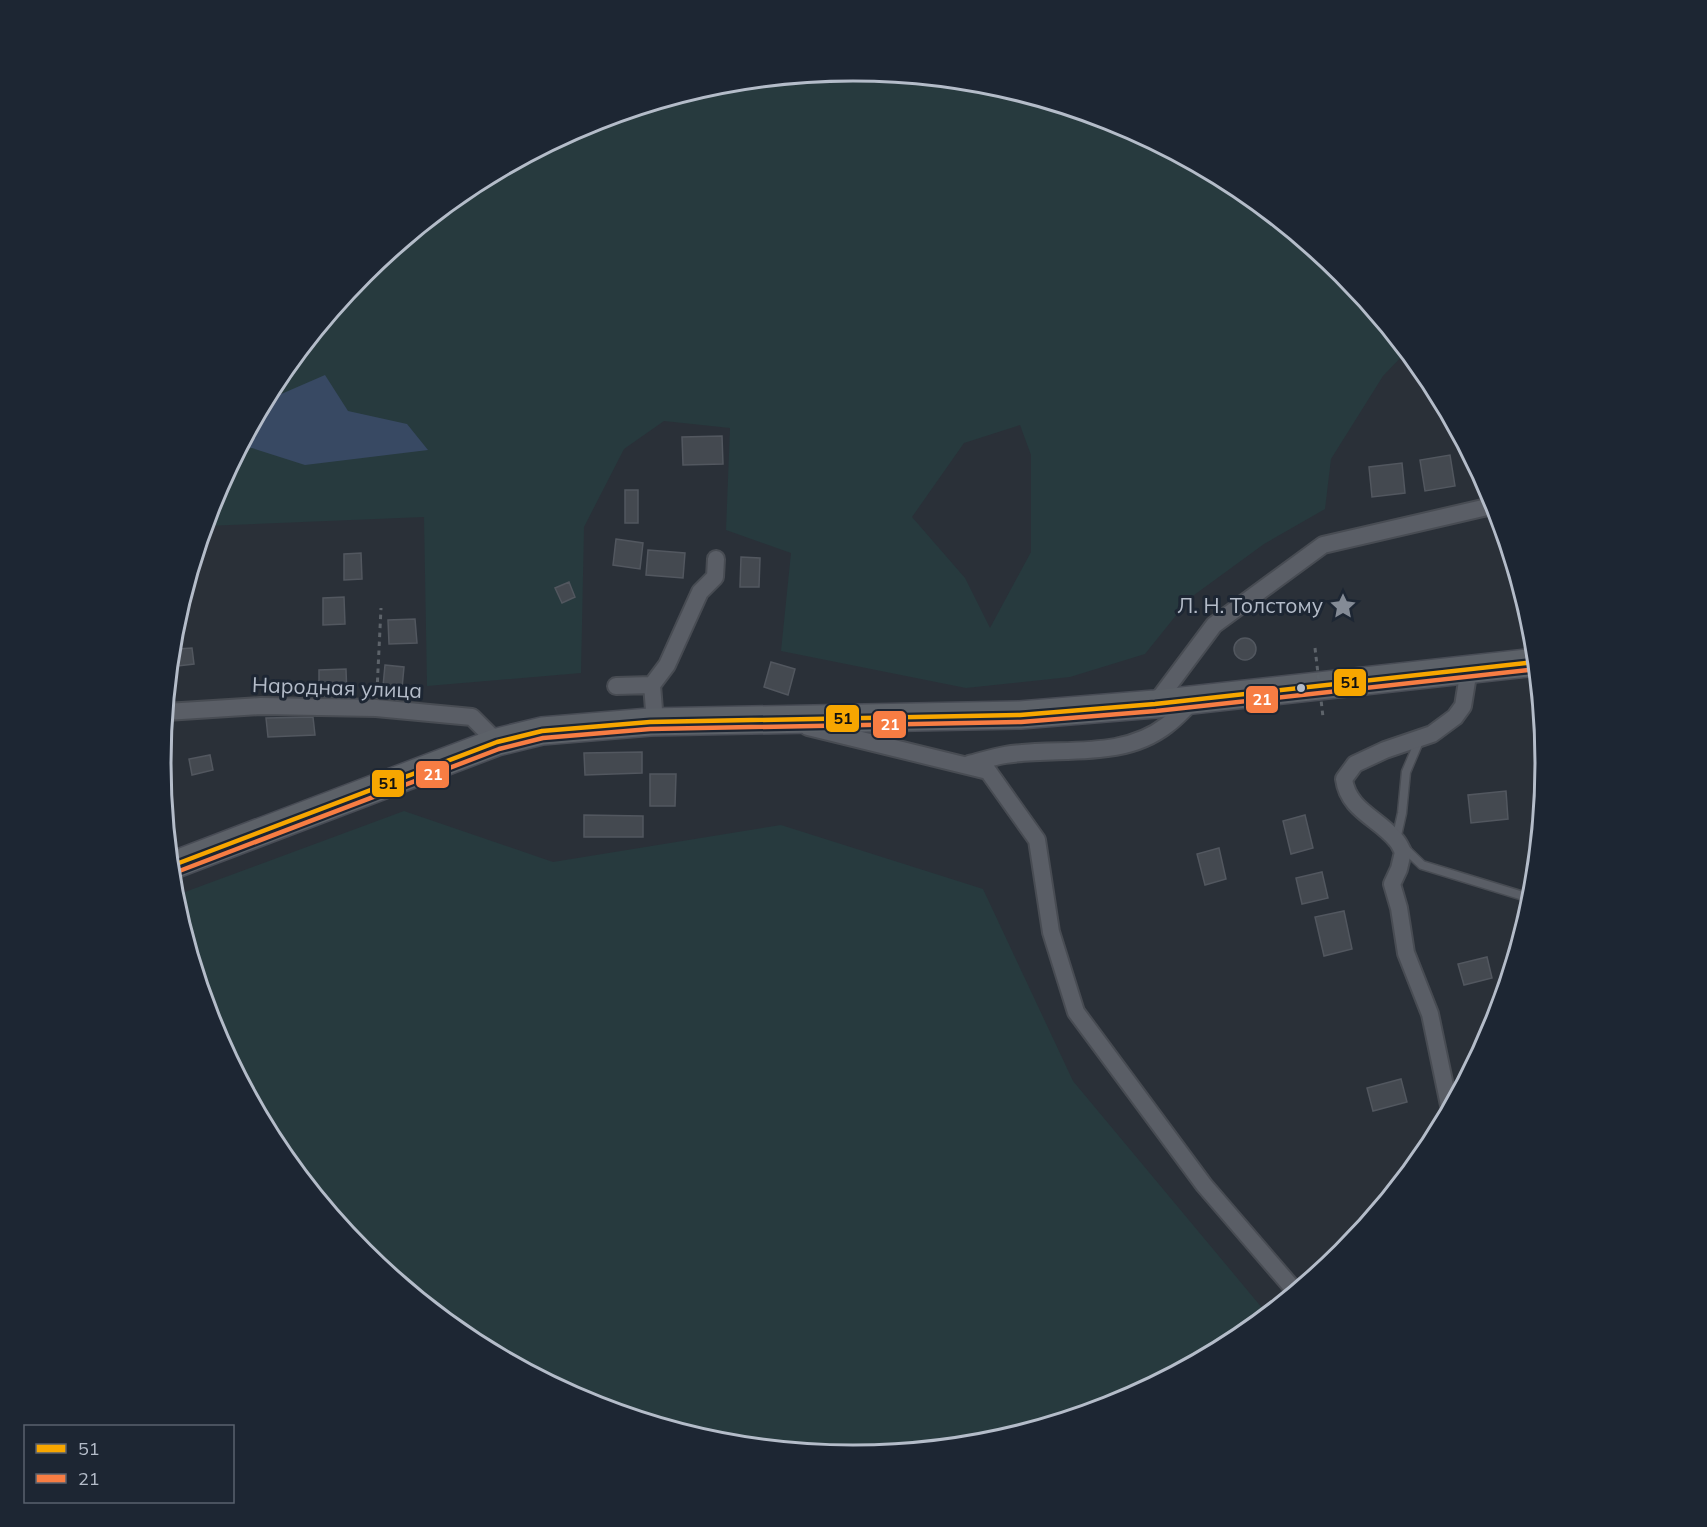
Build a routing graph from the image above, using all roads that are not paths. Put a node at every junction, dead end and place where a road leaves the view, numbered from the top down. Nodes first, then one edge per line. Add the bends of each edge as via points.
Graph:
1 (1486, 507) edge
2 (716, 559) dead end
3 (1528, 663) edge
4 (1469, 669) junction
5 (652, 685) junction
6 (616, 686) dead end
7 (1195, 699) junction
8 (1155, 704) junction
9 (173, 712) edge
10 (778, 719) junction
11 (655, 722) junction
12 (1420, 739) junction
13 (497, 742) junction
14 (966, 765) junction
15 (1396, 840) junction
16 (179, 863) edge
17 (1523, 896) edge
18 (1448, 1100) edge
19 (1292, 1287) edge

1 - 8 street via 1323,545 1214,625
2 - 5 street via 715,577 700,592 667,665
3 - 4 main road
4 - 7 main road
4 - 12 street via 1464,706 1432,734
5 - 6 street
5 - 11 street
7 - 8 main road
7 - 14 street via 1166,726 1136,742 1110,749 1005,755
8 - 10 main road via 1020,715
9 - 13 street, Народная улица via 261,706 376,708 472,717
10 - 11 main road
10 - 14 street
11 - 13 main road via 542,731
12 - 15 lane via 1406,772
12 - 15 street via 1355,764 1344,778 1346,791 1356,804
13 - 16 main road
14 - 19 street via 988,771 1038,840 1051,932 1076,1012 1204,1185
15 - 17 lane via 1422,865
15 - 18 street via 1403,852 1392,884 1406,953 1430,1014

